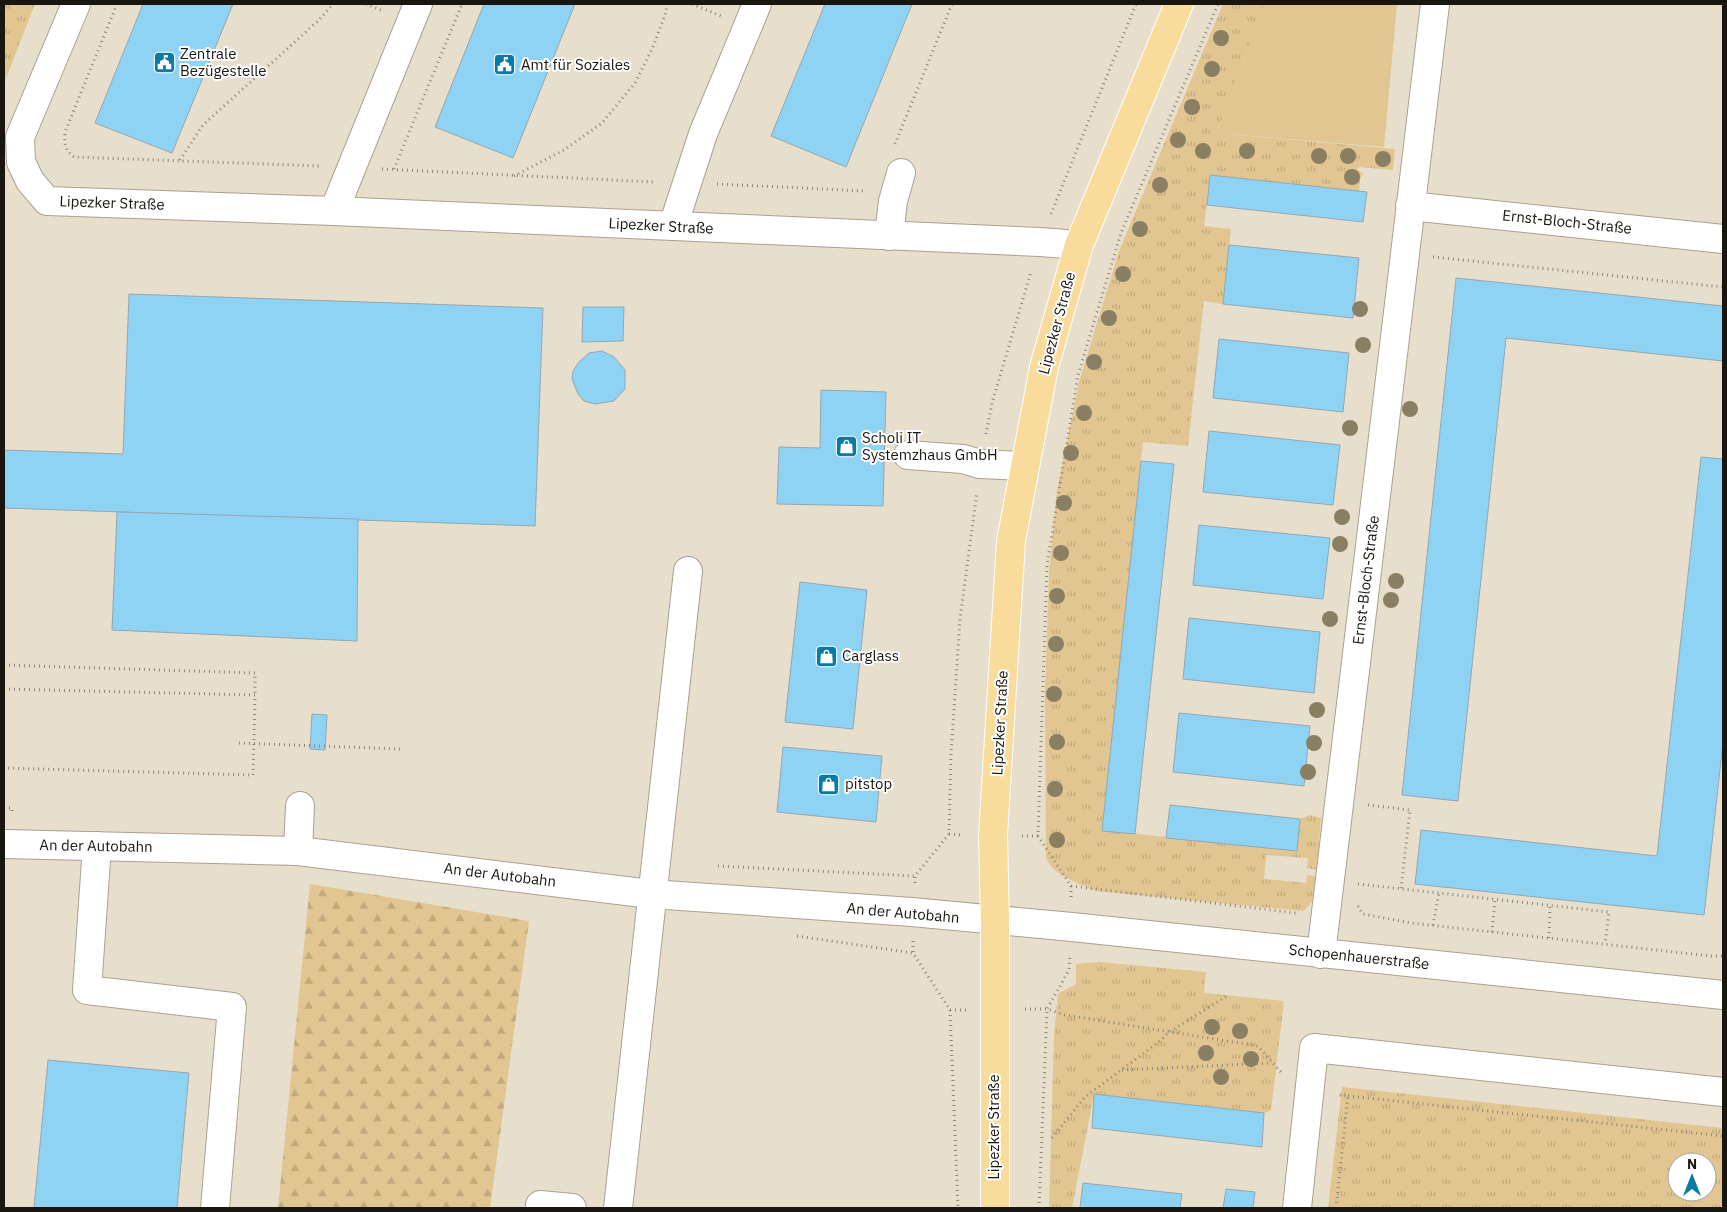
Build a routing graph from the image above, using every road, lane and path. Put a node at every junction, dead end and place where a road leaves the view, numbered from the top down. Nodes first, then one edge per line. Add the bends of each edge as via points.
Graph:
1 (76, 4) edge
2 (117, 4) edge
3 (333, 4) edge
4 (418, 4) edge
5 (462, 4) edge
6 (667, 4) edge
7 (756, 4) edge
8 (952, 4) edge
9 (1180, 4) edge
10 (1218, 4) edge
11 (1434, 4) edge
12 (894, 147) dead end
13 (179, 160) junction
14 (351, 167) junction
15 (394, 169) junction
16 (901, 173) dead end
17 (514, 176) junction
18 (687, 183) junction
19 (866, 191) dead end
20 (1410, 206) junction
21 (334, 210) junction
22 (673, 226) junction
23 (889, 236) junction
24 (1723, 239) edge
25 (1079, 245) junction
26 (908, 455) dead end
27 (1025, 466) junction
28 (688, 571) dead end
29 (4, 666) edge
30 (4, 689) edge
31 (256, 695) junction
32 (239, 743) dead end
33 (254, 744) junction
34 (402, 749) dead end
35 (4, 768) edge
36 (1340, 802) junction
37 (300, 806) dead end
38 (4, 844) edge
39 (97, 846) junction
40 (298, 851) junction
41 (713, 866) dead end
42 (1356, 875) dead end
43 (915, 876) dead end
44 (1071, 886) junction
45 (1401, 889) junction
46 (1439, 893) junction
47 (651, 894) junction
48 (1495, 900) junction
49 (1356, 904) dead end
50 (1550, 906) junction
51 (1326, 914) junction
52 (1363, 914) junction
53 (995, 921) junction
54 (1433, 925) junction
55 (1072, 927) junction
56 (1492, 932) junction
57 (1549, 938) junction
58 (1605, 944) junction
59 (1322, 954) junction
60 (1723, 956) edge
61 (1723, 995) edge
62 (1227, 996) dead end
63 (1047, 1009) junction
64 (1169, 1032) junction
65 (1272, 1063) junction
66 (1121, 1070) junction
67 (1309, 1091) junction
68 (1723, 1092) edge
69 (1348, 1096) junction
70 (1723, 1136) edge
71 (1052, 1138) dead end
72 (540, 1205) dead end
73 (215, 1208) edge
74 (572, 1208) edge
75 (618, 1208) edge
76 (995, 1208) edge
77 (1038, 1208) edge
78 (1296, 1208) edge
79 (1336, 1208) edge

1 - 21 street, Lipezker Straße via 20,137 21,162 30,181 47,201
2 - 13 path via 65,132 66,151 74,157
3 - 13 path via 204,125
4 - 14 street
5 - 15 path
6 - 17 path via 653,47 635,83 602,123 564,150
7 - 18 street
8 - 12 path
9 - 25 main road, Lipezker Straße
10 - 44 path via 1121,233 1078,375 1047,565 1038,836
11 - 20 street, Ernst-Bloch-Straße
13 - 14 path
14 - 15 path
14 - 21 street
15 - 17 path
16 - 23 street via 893,201
17 - 18 path
18 - 19 path
18 - 22 street
20 - 24 street, Ernst-Bloch-Straße
20 - 36 street, Ernst-Bloch-Straße
21 - 22 street, Lipezker Straße
22 - 23 street, Lipezker Straße
23 - 25 street, Lipezker Straße
25 - 27 main road, Lipezker Straße via 1044,366
26 - 27 street
27 - 53 main road, Lipezker Straße via 1011,541 993,835
28 - 47 street
29 - 31 path via 255,673
30 - 31 path
31 - 33 path
32 - 33 path
33 - 34 path
33 - 35 path via 253,775
36 - 45 path via 1410,810
36 - 51 street, Ernst-Bloch-Straße
37 - 40 street
38 - 39 street, An der Autobahn
39 - 40 street, An der Autobahn
39 - 73 street via 87,990 232,1007
40 - 47 street, An der Autobahn
41 - 43 path
42 - 45 path via 1356,884
44 - 51 path via 1298,914
44 - 55 path
45 - 46 path
46 - 48 path
46 - 54 path
47 - 53 street, An der Autobahn
47 - 75 street
48 - 50 path
48 - 56 path
49 - 52 path
50 - 57 path
50 - 58 path via 1609,912
51 - 52 path
51 - 59 street, Ernst-Bloch-Straße
52 - 54 path
53 - 55 street, Schopenhauerstraße
53 - 76 main road, Lipezker Straße
54 - 56 path
55 - 59 street, Schopenhauerstraße
55 - 63 path via 1068,970
56 - 57 path
57 - 58 path
58 - 60 path
59 - 61 street, Schopenhauerstraße
62 - 64 path
63 - 64 path via 1065,1015
63 - 77 path
64 - 65 path via 1258,1046
64 - 66 path
65 - 66 path
65 - 67 path
66 - 71 path via 1085,1097
67 - 68 street via 1314,1048
67 - 69 path
67 - 78 street
69 - 70 path
69 - 79 path
72 - 74 street

